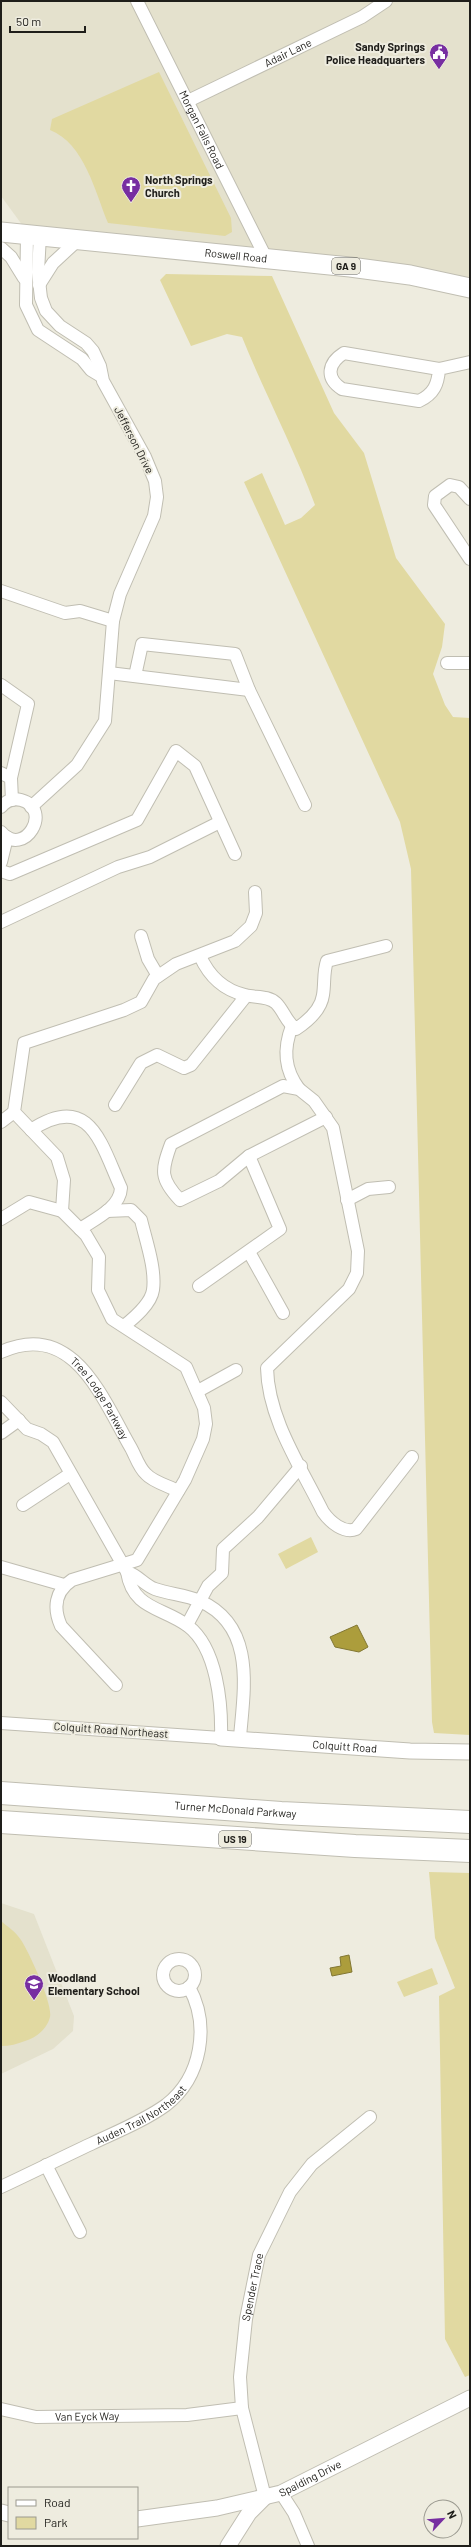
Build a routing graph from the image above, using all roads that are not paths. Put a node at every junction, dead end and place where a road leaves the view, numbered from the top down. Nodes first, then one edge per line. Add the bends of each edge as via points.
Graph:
1 (137, 1) edge
2 (386, 1) edge
3 (188, 101) junction
4 (1, 232) edge
5 (33, 235) junction
6 (79, 239) junction
7 (1, 248) edge
8 (266, 258) junction
9 (24, 278) junction
10 (40, 285) junction
11 (470, 288) edge
12 (470, 362) edge
13 (439, 369) junction
14 (101, 376) junction
15 (470, 499) edge
16 (470, 559) edge
17 (1, 591) edge
18 (112, 621) junction
19 (470, 662) edge
20 (447, 663) dead end
21 (109, 673) junction
22 (135, 676) junction
23 (1, 685) edge
24 (248, 690) junction
25 (6, 776) edge
26 (12, 800) junction
27 (304, 805) dead end
28 (1, 807) edge
29 (31, 807) junction
30 (220, 822) junction
31 (4, 835) edge
32 (235, 854) dead end
33 (1, 862) edge
34 (1, 871) edge
35 (255, 892) dead end
36 (1, 922) edge
37 (142, 936) dead end
38 (386, 946) dead end
39 (200, 956) junction
40 (158, 976) junction
41 (246, 996) junction
42 (292, 1026) junction
43 (299, 1089) junction
44 (115, 1105) dead end
45 (14, 1112) junction
46 (326, 1118) junction
47 (1, 1122) edge
48 (31, 1130) junction
49 (249, 1156) junction
50 (389, 1187) dead end
51 (347, 1200) junction
52 (62, 1211) junction
53 (107, 1211) junction
54 (1, 1219) edge
55 (80, 1229) junction
56 (249, 1252) junction
57 (199, 1286) dead end
58 (283, 1313) dead end
59 (124, 1326) junction
60 (1, 1352) edge
61 (236, 1370) dead end
62 (198, 1391) junction
63 (1, 1402) edge
64 (19, 1420) junction
65 (1, 1433) edge
66 (412, 1457) dead end
67 (301, 1466) junction
68 (70, 1474) junction
69 (178, 1491) junction
70 (23, 1505) dead end
71 (1, 1566) edge
72 (124, 1569) junction
73 (64, 1585) junction
74 (200, 1601) junction
75 (187, 1625) junction
76 (116, 1685) dead end
77 (1, 1723) edge
78 (240, 1737) junction
79 (221, 1738) junction
80 (470, 1752) edge
81 (1, 1793) edge
82 (1, 1822) edge
83 (470, 1822) edge
84 (470, 1851) edge
85 (189, 1987) dead end
86 (370, 2117) dead end
87 (46, 2165) junction
88 (1, 2187) edge
89 (80, 2232) dead end
90 (470, 2398) edge
91 (1, 2408) edge
92 (242, 2408) junction
93 (281, 2493) junction
94 (265, 2497) junction
95 (138, 2519) edge
96 (228, 2546) edge
97 (308, 2546) edge

1 - 3 street, Morgan Falls Road
2 - 3 street, Adair Lane via 362,17
3 - 8 street, Morgan Falls Road
4 - 5 main road, Roswell Road / GA 9
5 - 6 main road, Roswell Road / GA 9
5 - 9 street, Jefferson Drive
5 - 10 street, Jefferson Drive
6 - 8 main road, Roswell Road / GA 9
6 - 10 street via 44,274
7 - 9 street, Jefferson Drive via 11,257
8 - 11 main road, Roswell Road / GA 9 via 410,275
9 - 14 street, Jefferson Drive via 26,305 38,330 82,359 91,370
10 - 14 street, Jefferson Drive via 46,311 60,326 86,343 93,351 100,366
12 - 13 street
13 - 13 street via 344,353 333,362 330,370 333,381 342,390 419,401 426,398 438,384
14 - 18 street, Jefferson Drive via 145,457 155,481 156,508 120,594
15 - 16 street via 459,487 450,485 434,496 434,504
17 - 18 street via 65,614 80,611
18 - 21 street
19 - 20 street
21 - 22 street
21 - 29 street via 105,721 90,748 77,766
22 - 24 street
22 - 24 street via 142,644 235,654
23 - 25 street via 28,704
24 - 27 street
25 - 26 street
26 - 28 street
26 - 29 street via 23,801
29 - 31 street via 36,818 30,834 19,839
30 - 32 street
30 - 34 street via 195,766 176,751 137,820 10,874
30 - 36 street via 150,857 118,867
31 - 33 street
35 - 39 street via 256,913 251,926 235,942
37 - 40 street via 148,959
38 - 42 street via 327,961 323,971 323,996 310,1020 296,1029
39 - 40 street via 176,964
39 - 41 street via 208,973 225,987
40 - 45 street via 141,1002 24,1043
41 - 42 street via 266,998 276,1003
41 - 44 street via 191,1065 184,1068 157,1054 141,1063
42 - 43 street via 286,1042 286,1062 292,1080
43 - 46 street via 314,1101
43 - 49 street via 283,1086 170,1144 163,1165 167,1186 180,1200 219,1181
45 - 47 street
45 - 48 street
46 - 49 street
46 - 51 street via 333,1128
48 - 52 street via 57,1157 64,1180
48 - 53 street via 58,1117 82,1118 89,1124 121,1188 120,1196
49 - 56 street via 280,1230
50 - 51 street via 368,1189
51 - 67 street via 358,1251 357,1273 349,1288 267,1368 271,1400
52 - 54 street via 29,1202
52 - 55 street
53 - 55 street
53 - 59 street via 131,1210 137,1214 141,1220 152,1270 153,1290 150,1298
55 - 59 street via 99,1257 98,1290 105,1306 112,1319
56 - 57 street
56 - 58 street
59 - 62 street via 186,1368
60 - 69 street, Tree Lodge Parkway via 18,1344 46,1345 75,1359 93,1380 146,1474
61 - 62 street
62 - 69 street via 206,1424 203,1439
63 - 64 street
64 - 65 street
64 - 68 street via 27,1429 53,1442
66 - 67 street via 354,1530 344,1529 328,1520
67 - 74 street via 258,1517 223,1549 222,1573 208,1586
68 - 70 street
68 - 72 street
69 - 72 street via 137,1560
71 - 73 street
72 - 73 street via 82,1575
72 - 74 street via 155,1589
72 - 75 street via 128,1582 150,1608
73 - 76 street via 59,1593 56,1608 61,1626
74 - 75 street
74 - 78 street via 223,1618 241,1649 245,1679
75 - 79 street via 200,1638 211,1659 221,1718
77 - 79 street, Colquitt Road Northeast
78 - 79 street, Colquitt Road
78 - 80 street, Colquitt Road via 410,1751
81 - 83 highway, Turner McDonald Parkway via 281,1813
82 - 84 highway, US 19 via 355,1846
85 - 87 street, Auden Trail Northeast via 200,2014 201,2042 194,2069 180,2091 153,2114
86 - 92 street, Spender Trace via 312,2164 290,2192 259,2255 246,2318 240,2377
87 - 88 street, Auden Trail Northeast
87 - 89 street
90 - 93 street, Spalding Drive
91 - 92 street, Van Eyck Way via 36,2417 174,2415
92 - 94 street, Spender Trace
93 - 94 street, Spalding Drive
93 - 97 street via 294,2513
94 - 95 street, Spalding Drive via 217,2508
94 - 96 street via 250,2513

